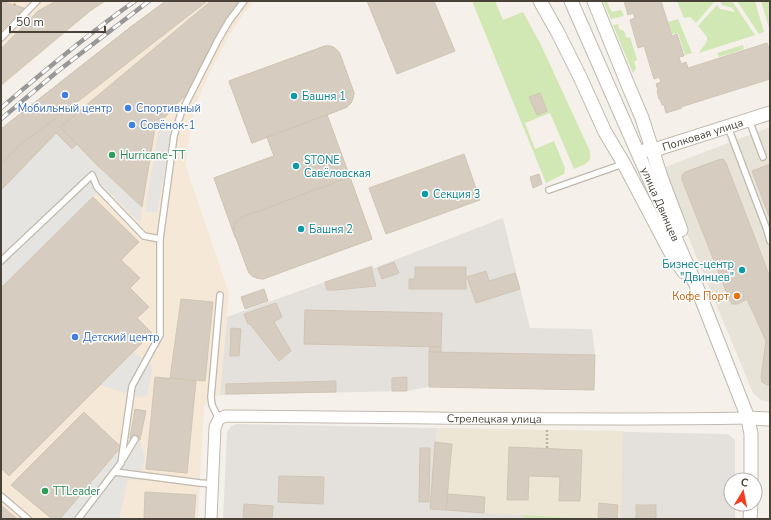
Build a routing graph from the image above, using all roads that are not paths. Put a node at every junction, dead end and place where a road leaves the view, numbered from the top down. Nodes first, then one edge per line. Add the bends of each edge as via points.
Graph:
1 (37, 1) edge
2 (244, 1) edge
3 (540, 1) edge
4 (571, 1) edge
5 (594, 1) edge
6 (1, 38) edge
7 (770, 113) edge
8 (749, 119) junction
9 (728, 127) junction
10 (635, 148) junction
11 (654, 150) junction
12 (763, 157) dead end
13 (624, 164) junction
14 (549, 190) dead end
15 (768, 231) edge
16 (160, 239) junction
17 (770, 241) edge
18 (1, 261) edge
19 (696, 285) junction
20 (220, 295) dead end
21 (748, 418) junction
22 (219, 419) junction
23 (770, 419) edge
24 (135, 439) dead end
25 (121, 463) junction
26 (114, 472) junction
27 (751, 472) edge
28 (212, 484) junction
29 (1, 496) edge
30 (28, 519) edge
31 (78, 519) edge
32 (211, 519) edge

1 - 6 lane
2 - 16 lane via 218,40 181,113 174,136
3 - 13 street via 580,77 605,132
4 - 10 street, улица Двинцев
5 - 11 street
7 - 8 street, Полковая улица
8 - 9 street, Полковая улица
8 - 12 lane
9 - 11 street, Полковая улица
9 - 15 lane
10 - 11 street, Полковая улица
10 - 19 street, улица Двинцев
11 - 19 street via 661,177 691,258
13 - 14 lane
13 - 19 street via 672,255
15 - 17 lane
16 - 18 lane via 144,236 97,187 92,175
16 - 25 lane via 160,335 132,386
19 - 21 street, улица Двинцев
20 - 22 lane via 211,397
21 - 22 street, Стрелецкая улица via 225,416
21 - 23 street, Стрелецкая улица
21 - 27 street, улица Двинцев via 752,434
22 - 28 street via 215,427
24 - 25 lane
25 - 26 lane
26 - 28 lane
26 - 31 lane
28 - 32 street
29 - 30 lane

